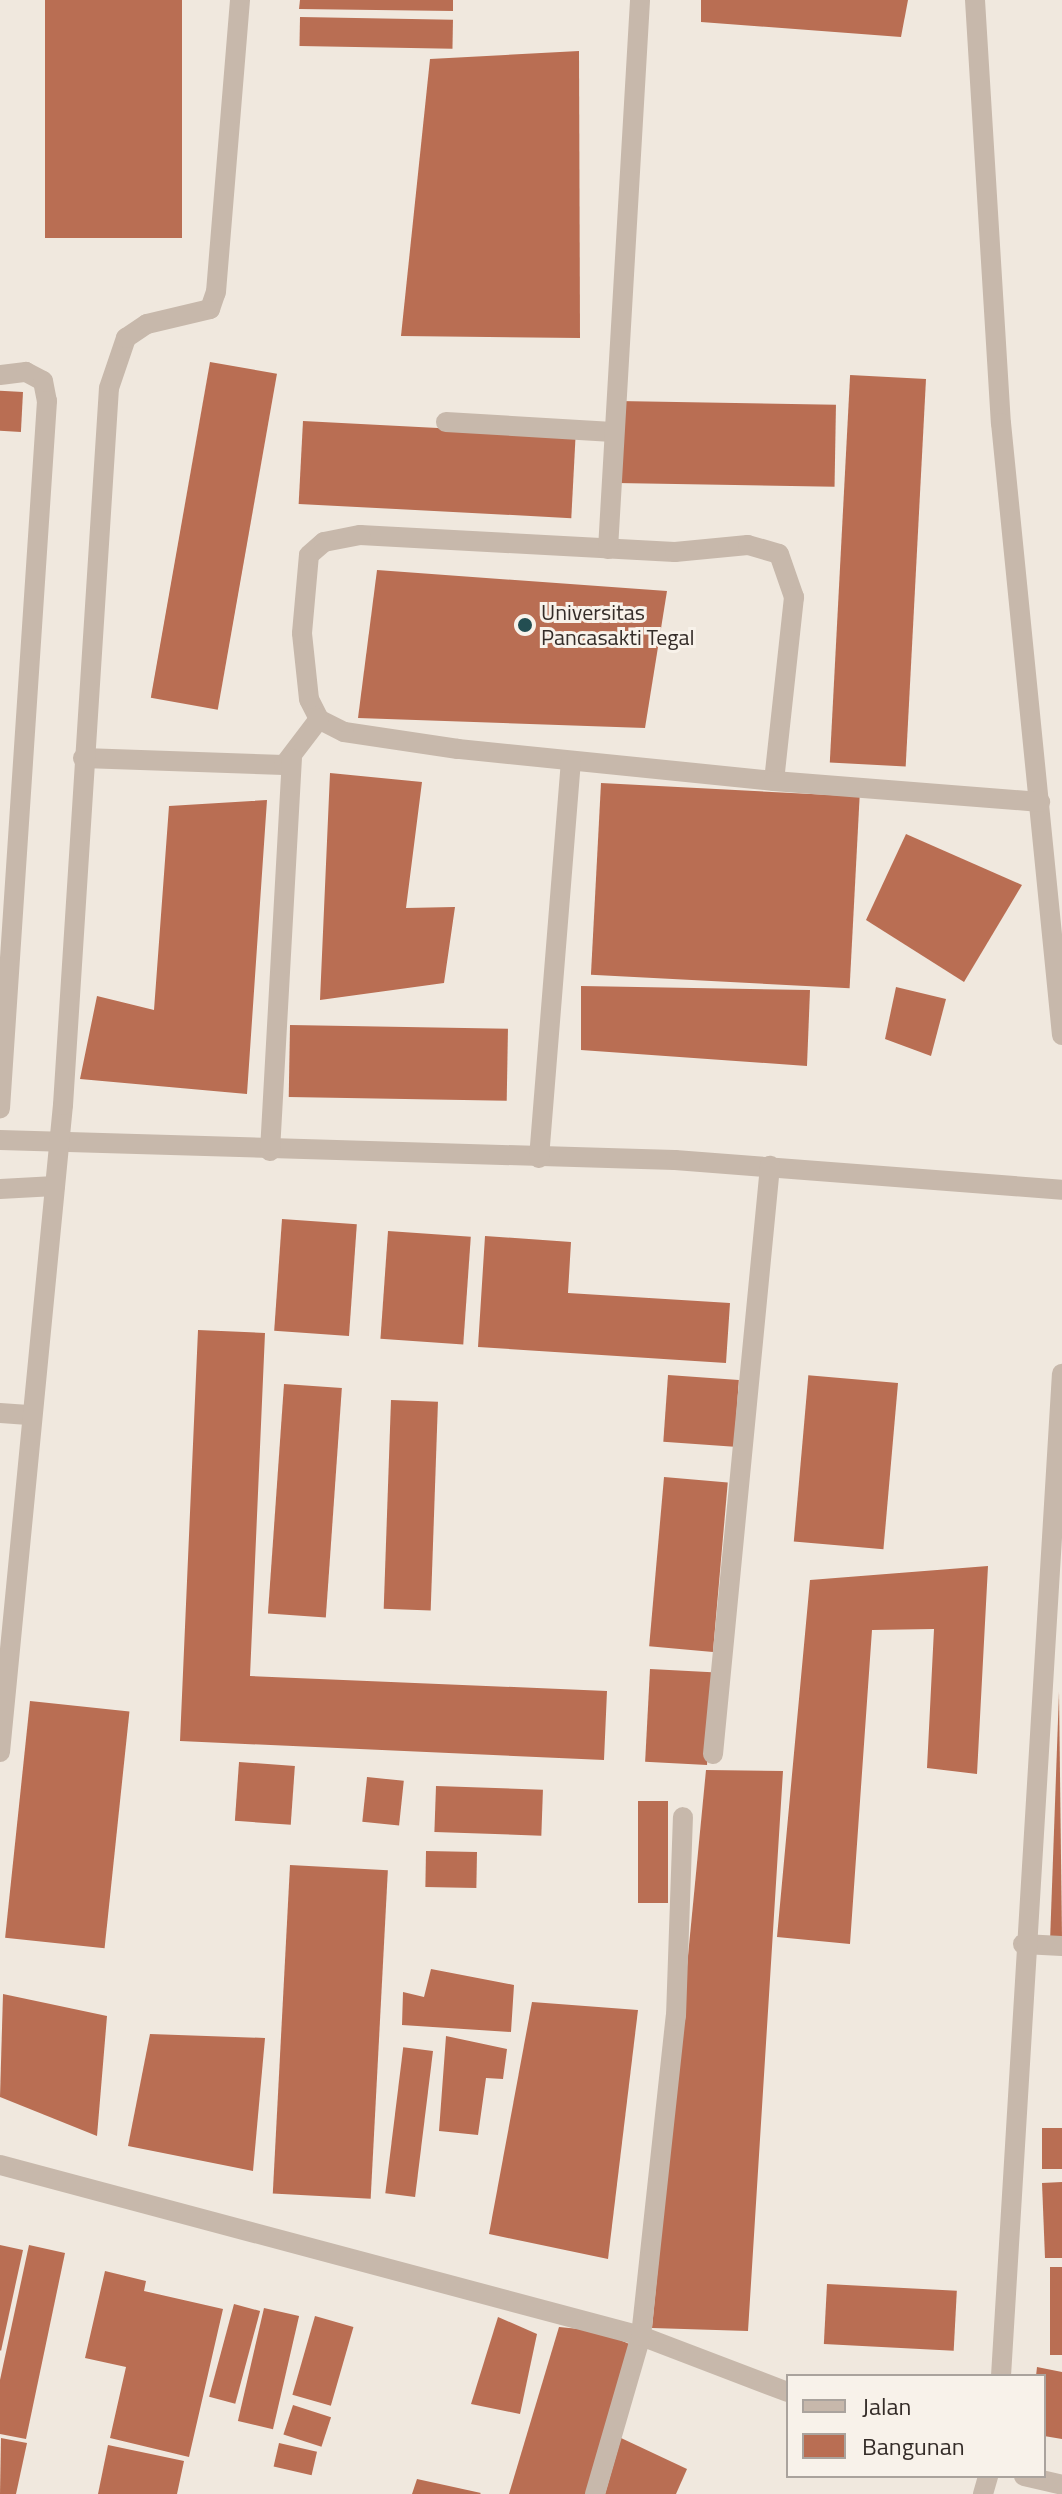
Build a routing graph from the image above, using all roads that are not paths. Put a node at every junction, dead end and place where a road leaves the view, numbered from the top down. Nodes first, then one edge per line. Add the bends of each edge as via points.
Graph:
1 (240, 0) edge
2 (640, 0) edge
3 (975, 0) edge
4 (0, 375) edge
5 (446, 422) dead end
6 (613, 432) junction
7 (608, 549) junction
8 (319, 719) junction
9 (83, 758) junction
10 (292, 759) junction
11 (571, 761) junction
12 (774, 781) junction
13 (1040, 802) junction
14 (1062, 1035) edge
15 (0, 1108) edge
16 (0, 1140) edge
17 (59, 1147) junction
18 (270, 1151) junction
19 (539, 1158) junction
20 (770, 1166) junction
21 (55, 1186) junction
22 (0, 1189) edge
23 (1062, 1190) edge
24 (1062, 1374) edge
25 (0, 1413) edge
26 (32, 1415) junction
27 (0, 1752) edge
28 (713, 1754) dead end
29 (683, 1817) dead end
30 (1023, 1944) junction
31 (1062, 1946) edge
32 (0, 2165) edge
33 (641, 2336) junction
34 (1001, 2374) edge
35 (786, 2391) edge
36 (1032, 2478) edge
37 (1062, 2485) edge
38 (595, 2494) edge

1 - 9 street via 216,292 210,309 147,324 126,338 109,388
2 - 6 street
3 - 13 street via 996,365
4 - 15 street via 26,372 43,381 47,401
5 - 6 street
6 - 7 street
7 - 8 street via 360,535 324,542 309,555 302,633 309,699
7 - 12 street via 748,545 779,554 794,597
8 - 10 street
8 - 11 street via 344,732
9 - 10 street via 248,767
9 - 17 street
10 - 18 street
11 - 12 street
11 - 19 street
12 - 13 street
13 - 14 street
16 - 17 street
17 - 18 street
17 - 21 street
18 - 19 street
19 - 20 street
20 - 23 street
20 - 28 street
21 - 22 street
21 - 26 street
24 - 30 street
25 - 26 street
26 - 27 street
29 - 33 street via 676,2016
30 - 31 street
30 - 34 street
32 - 33 street
33 - 35 street
33 - 38 street
36 - 37 street

